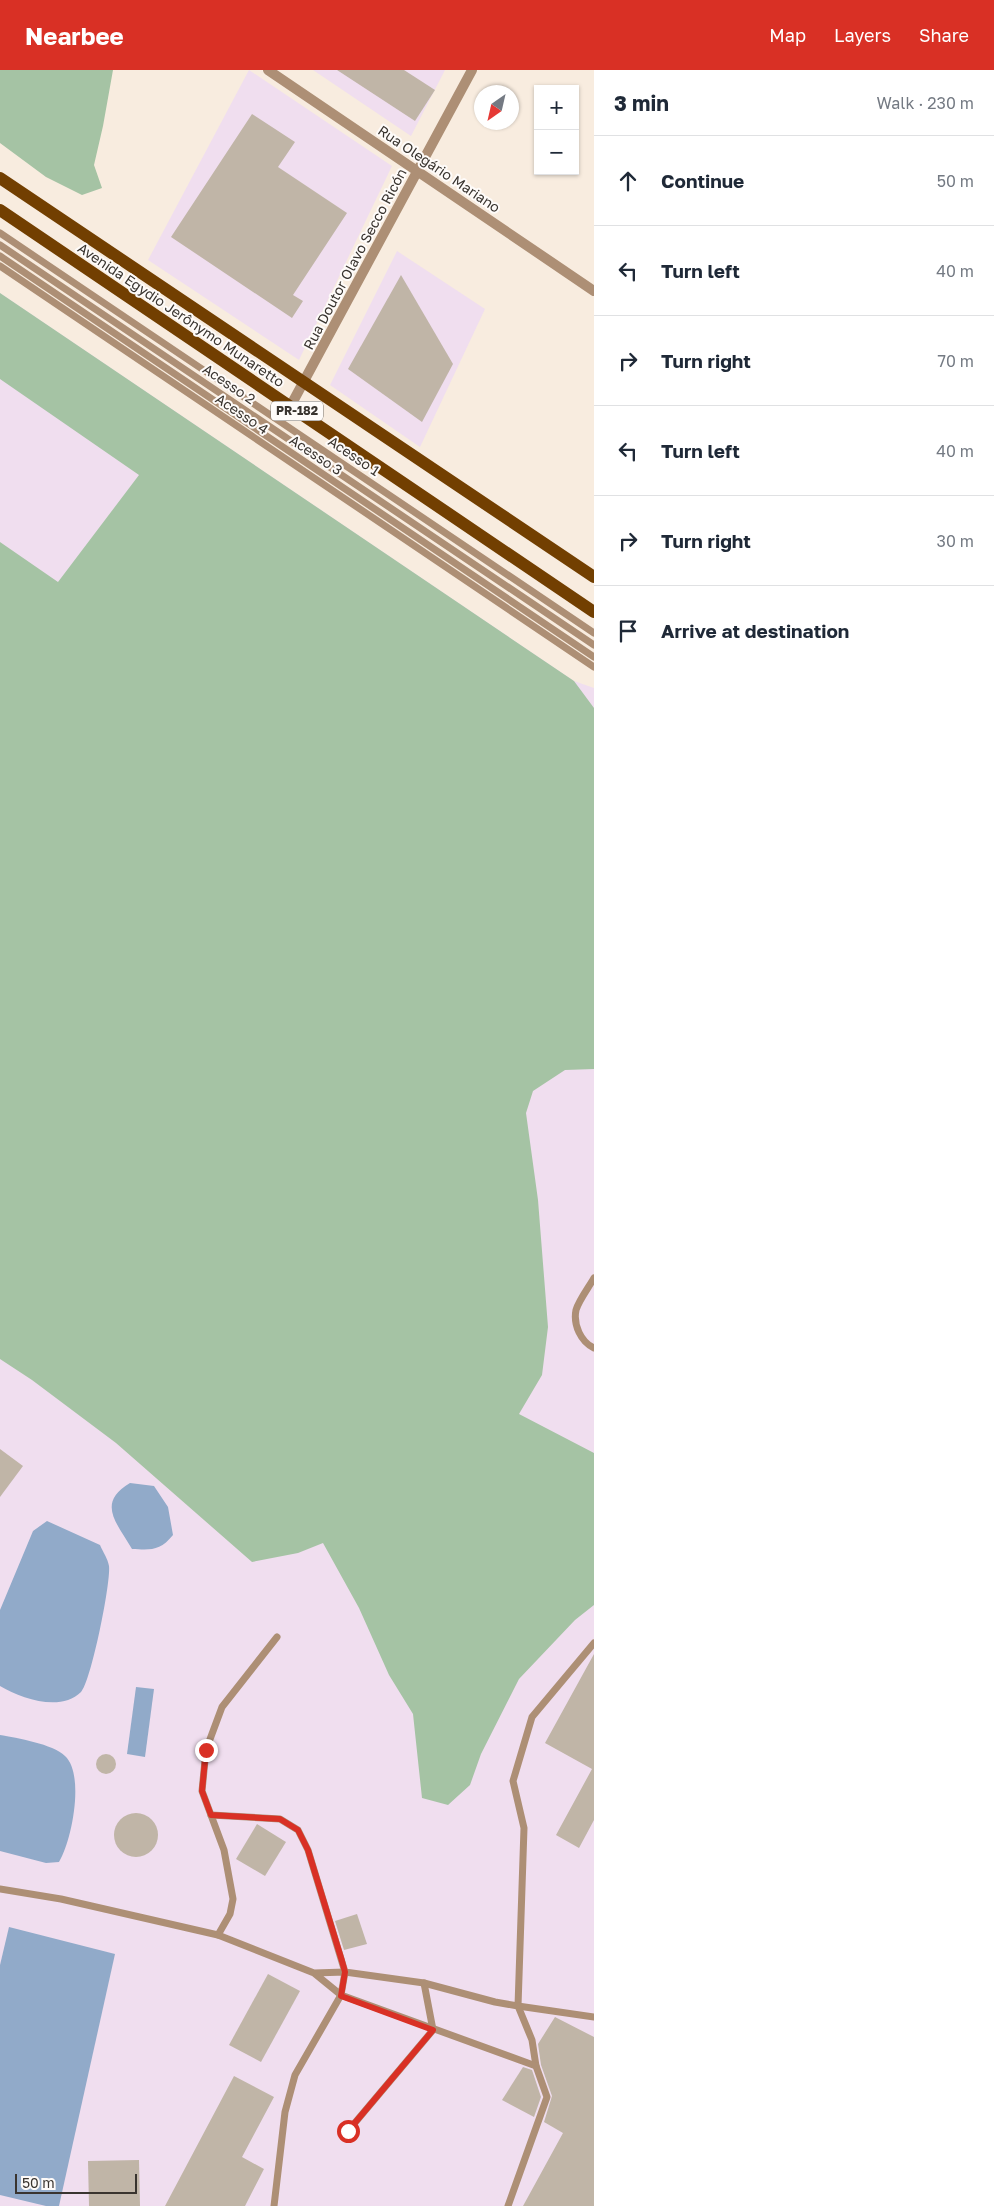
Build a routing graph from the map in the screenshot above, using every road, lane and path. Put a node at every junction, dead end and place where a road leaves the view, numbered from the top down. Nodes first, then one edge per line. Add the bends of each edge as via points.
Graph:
1 (268, 70) edge
2 (472, 70) edge
3 (418, 171) junction
4 (0, 178) edge
5 (0, 210) edge
6 (0, 233) edge
7 (0, 244) edge
8 (0, 256) edge
9 (0, 266) edge
10 (594, 291) edge
11 (305, 383) junction
12 (290, 407) junction
13 (594, 577) edge
14 (594, 612) edge
15 (594, 633) edge
16 (594, 645) edge
17 (594, 657) edge
18 (594, 667) edge
19 (594, 1278) edge
20 (594, 1348) edge
21 (277, 1637) dead end
22 (594, 1643) edge
23 (211, 1815) junction
24 (1, 1890) edge
25 (218, 1935) junction
26 (345, 1972) junction
27 (314, 1973) junction
28 (424, 1983) junction
29 (341, 1996) junction
30 (518, 2006) junction
31 (594, 2017) edge
32 (433, 2030) junction
33 (536, 2066) junction
34 (348, 2131) dead end
35 (274, 2206) edge
36 (508, 2206) edge

1 - 3 street, Rua Olegário Mariano
2 - 3 street, Rua Doutor Olavo Secco Ricón
3 - 10 street, Rua Olegário Mariano
3 - 11 street, Rua Doutor Olavo Secco Ricón
4 - 11 main road, Avenida Egydio Jerônymo Munaretto / PR-182
5 - 12 main road, Avenida Egydio Jerônymo Munaretto / PR-182
6 - 15 lane, Acesso 1
7 - 16 lane, Acesso 2
8 - 17 lane, Acesso 3
9 - 18 lane, Acesso 4
11 - 12 street, Rua Doutor Olavo Secco Ricón
11 - 13 main road, Avenida Egydio Jerônymo Munaretto / PR-182
12 - 14 main road, Avenida Egydio Jerônymo Munaretto / PR-182
19 - 20 lane via 576,1310 578,1332
21 - 23 lane via 222,1707 206,1750 202,1791
22 - 30 lane via 532,1717 513,1781 524,1828
23 - 25 lane via 224,1850 233,1899 230,1914
23 - 26 lane via 280,1819 298,1830 308,1850
24 - 25 lane via 61,1899
25 - 27 lane
26 - 27 lane
26 - 28 lane
26 - 29 lane
27 - 29 lane
28 - 30 lane
28 - 32 lane
29 - 32 lane
29 - 35 lane via 295,2075 285,2112
30 - 31 lane
30 - 33 lane via 532,2040
32 - 33 lane
32 - 34 lane
33 - 36 lane via 547,2097

